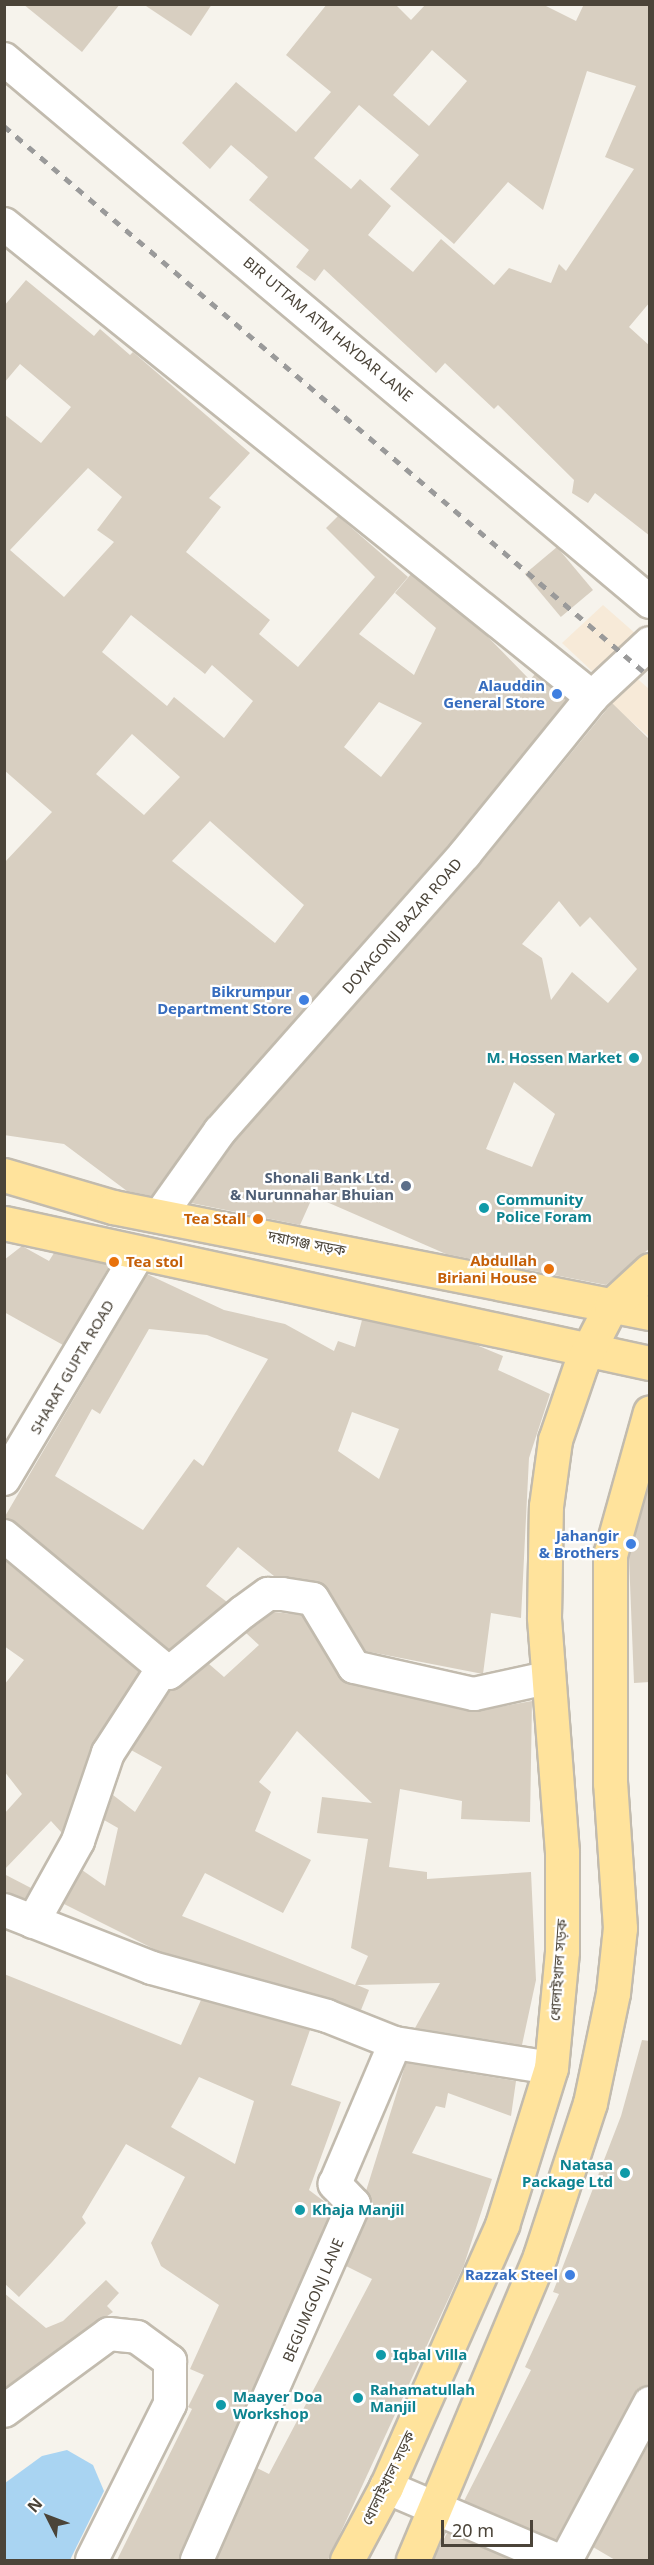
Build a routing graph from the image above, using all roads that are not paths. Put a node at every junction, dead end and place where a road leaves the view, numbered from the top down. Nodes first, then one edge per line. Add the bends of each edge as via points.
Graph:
1 (4, 59) edge
2 (4, 224) edge
3 (650, 602) edge
4 (650, 643) edge
5 (592, 697) junction
6 (4, 1175) edge
7 (161, 1214) junction
8 (4, 1223) edge
9 (138, 1254) junction
10 (650, 1270) edge
11 (611, 1306) junction
12 (650, 1313) edge
13 (590, 1346) junction
14 (650, 1363) edge
15 (650, 1412) edge
16 (4, 1479) edge
17 (4, 1536) edge
18 (163, 1668) junction
19 (547, 1678) junction
20 (4, 1910) edge
21 (33, 1922) junction
22 (395, 2043) junction
23 (551, 2068) junction
24 (650, 2403) edge
25 (4, 2411) edge
26 (386, 2487) junction
27 (439, 2508) junction
28 (92, 2560) edge
29 (197, 2560) edge
30 (347, 2560) edge
31 (414, 2560) edge
32 (557, 2560) edge
33 (566, 2560) edge

1 - 3 street, BIR UTTAM ATM HAYDAR LANE
2 - 5 street
4 - 5 street, DOYAGONJ BAZAR ROAD
5 - 7 street, DOYAGONJ BAZAR ROAD via 458,863 220,1131
6 - 7 main road, দয়াগঞ্জ সড়ক via 113,1207
7 - 11 main road, দয়াগঞ্জ সড়ক
8 - 9 main road
9 - 13 main road
9 - 16 street, SHARAT GUPTA ROAD
10 - 11 main road, ধোলাইখাল সড়ক
11 - 12 main road, দয়াগঞ্জ সড়ক
11 - 13 main road, ধোলাইখাল সড়ক
13 - 14 main road
13 - 19 main road, ধোলাইখাল সড়ক via 555,1440 546,1506
15 - 27 main road via 610,1555 610,1783 620,1928 613,1993 590,2103 540,2256
17 - 18 street
18 - 19 street via 170,1673 243,1611 268,1594 282,1594 313,1599 354,1667 474,1694
18 - 21 street via 108,1753 78,1841
19 - 23 main road, ধোলাইখাল সড়ক via 562,1852 562,1951
20 - 21 street
21 - 22 street via 152,1968 327,2016
22 - 23 street
22 - 29 street, BEGUMGONJ LANE via 335,2184 354,2204
23 - 26 main road, ধোলাইখাল সড়ক via 502,2224
24 - 33 street
25 - 28 street via 109,2334 137,2337 170,2361 170,2404
26 - 27 street
26 - 30 main road, ধোলাইখাল সড়ক
27 - 31 main road
27 - 32 street

